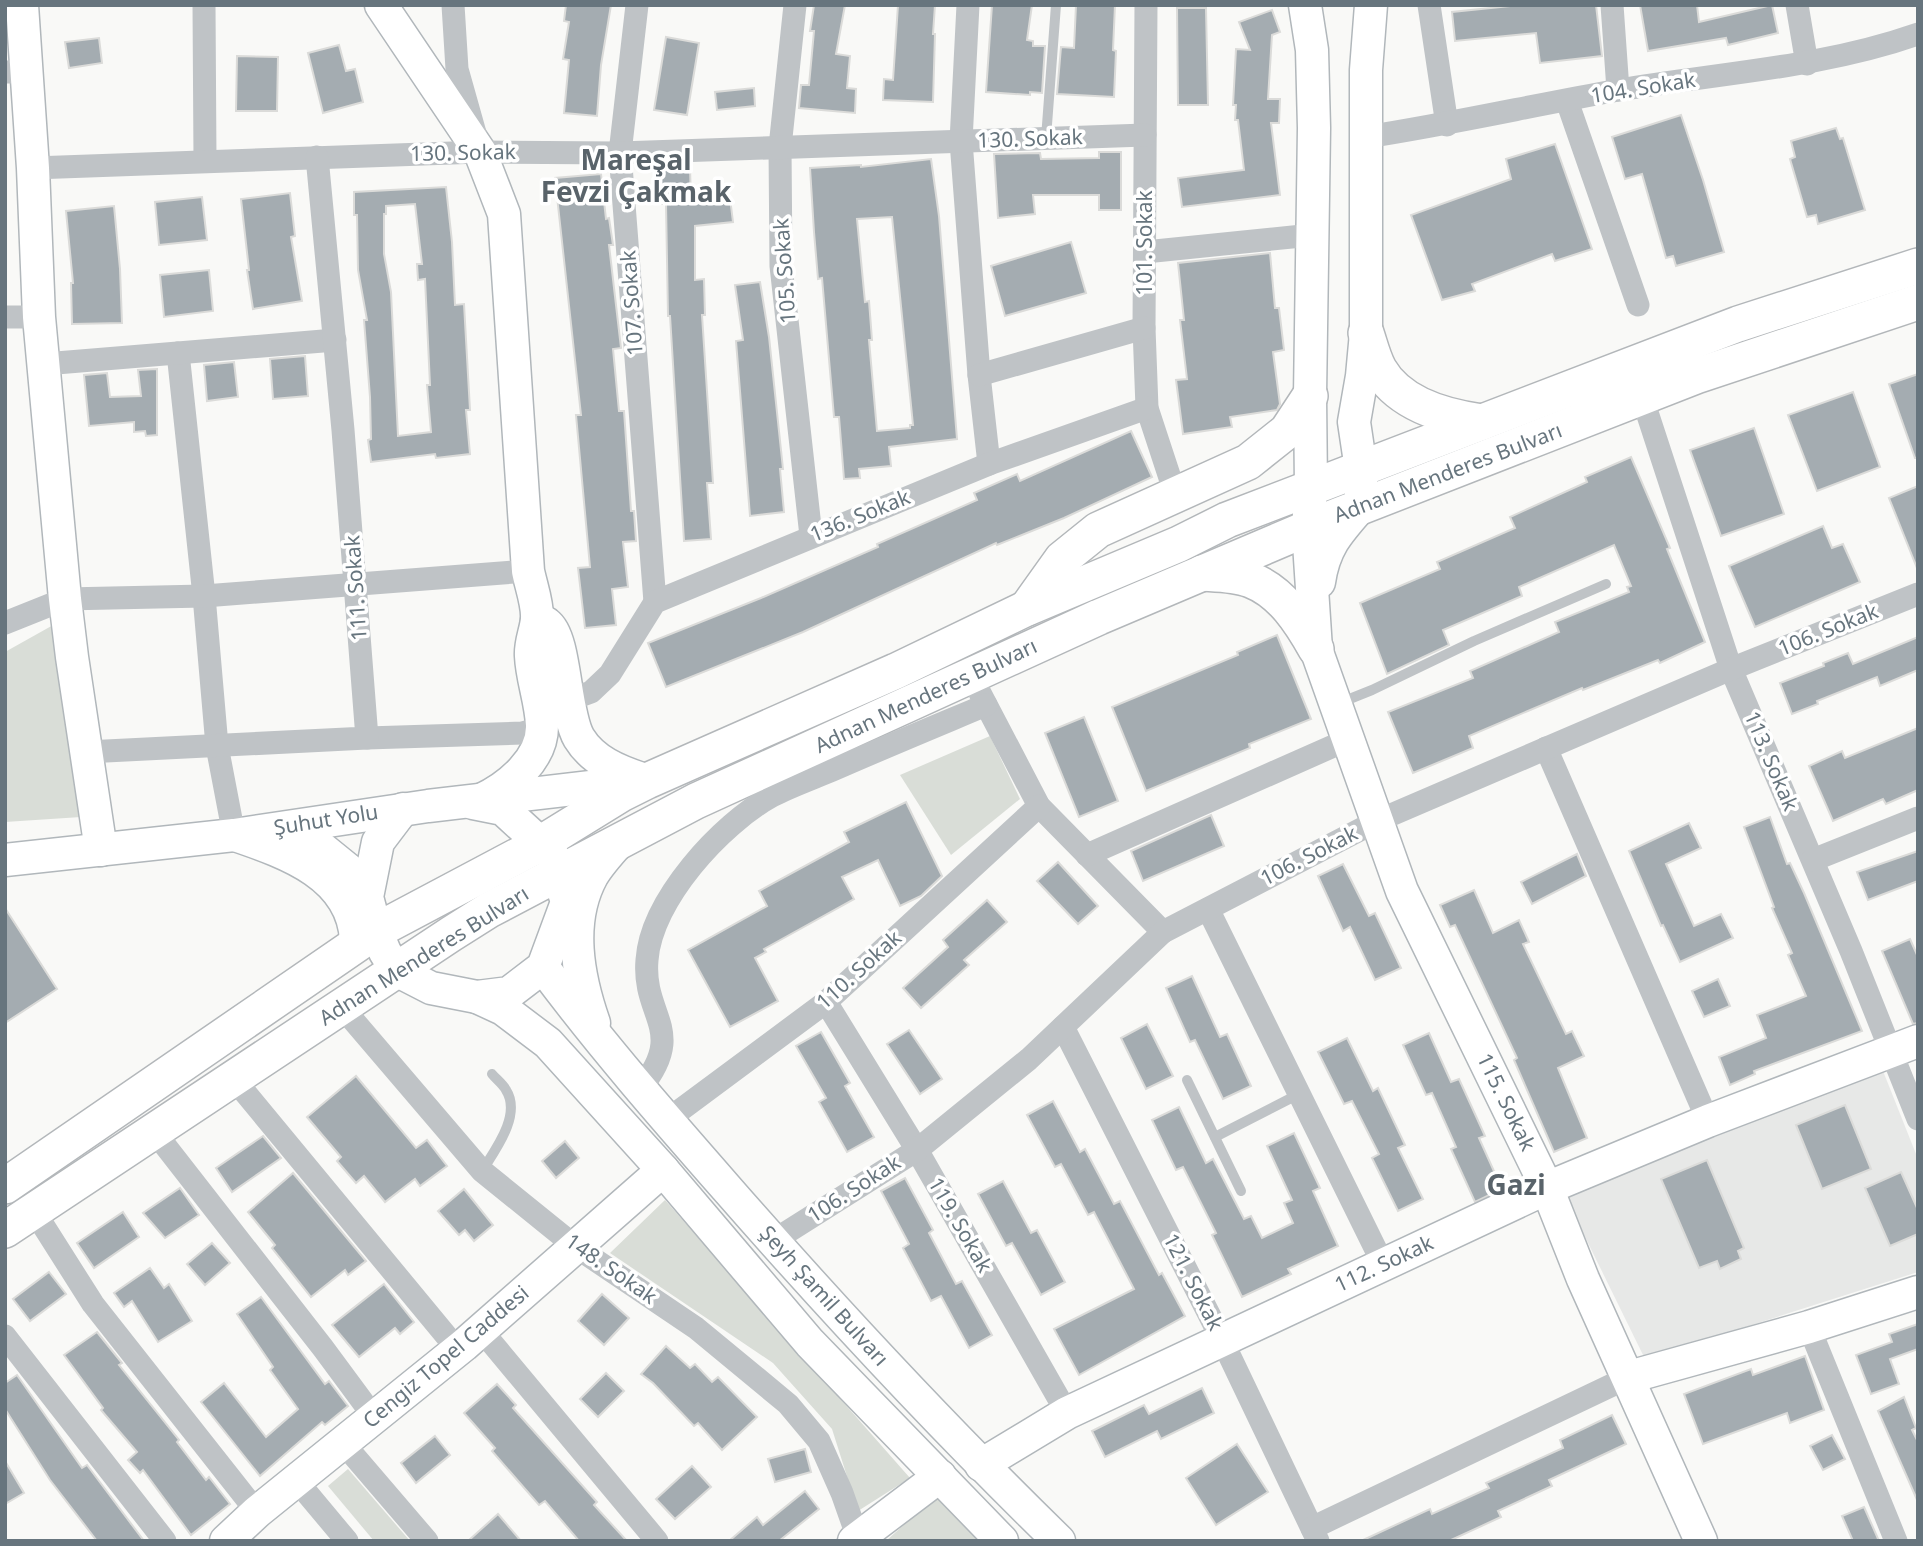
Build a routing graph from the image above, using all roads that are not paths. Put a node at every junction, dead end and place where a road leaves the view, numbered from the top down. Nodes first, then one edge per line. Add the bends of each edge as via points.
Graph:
1 (22, 5) edge
2 (204, 5) edge
3 (382, 5) edge
4 (453, 5) edge
5 (637, 5) edge
6 (795, 5) edge
7 (968, 5) edge
8 (1056, 5) edge
9 (1146, 5) edge
10 (1305, 5) edge
11 (1430, 5) edge
12 (1612, 5) edge
13 (1797, 5) edge
14 (1368, 9) edge
15 (1918, 34) edge
16 (1807, 64) junction
17 (16, 72) edge
18 (1618, 90) junction
19 (1567, 101) junction
20 (1447, 125) junction
21 (1145, 135) junction
22 (1366, 137) junction
23 (1046, 138) junction
24 (961, 141) junction
25 (780, 147) junction
26 (480, 152) junction
27 (620, 153) junction
28 (317, 157) junction
29 (205, 160) junction
30 (33, 168) junction
31 (1312, 235) junction
32 (1144, 252) junction
33 (1918, 266) edge
34 (1918, 302) edge
35 (1638, 305) dead end
36 (5, 317) edge
37 (39, 317) junction
38 (1144, 328) junction
39 (1366, 333) junction
40 (335, 340) junction
41 (178, 353) junction
42 (44, 365) junction
43 (979, 374) junction
44 (1310, 396) junction
45 (1642, 397) junction
46 (1147, 408) junction
47 (1482, 422) junction
48 (989, 464) junction
49 (1362, 468) junction
50 (1170, 478) dead end
51 (1311, 488) junction
52 (1361, 506) junction
53 (1308, 528) junction
54 (811, 536) junction
55 (528, 571) junction
56 (1202, 573) junction
57 (1606, 584) dead end
58 (356, 585) junction
59 (1918, 594) edge
60 (204, 596) junction
61 (65, 599) junction
62 (655, 602) junction
63 (1027, 608) junction
64 (537, 620) junction
65 (5, 623) edge
66 (1319, 655) junction
67 (1731, 669) junction
68 (978, 690) junction
69 (569, 699) junction
70 (1337, 704) junction
71 (533, 730) dead end
72 (367, 738) junction
73 (1347, 740) junction
74 (217, 746) junction
75 (1546, 748) junction
76 (86, 752) junction
77 (647, 781) junction
78 (473, 800) junction
79 (1039, 806) junction
80 (403, 809) junction
81 (1918, 818) edge
82 (1377, 821) junction
83 (244, 839) junction
84 (619, 842) junction
85 (540, 844) junction
86 (102, 850) junction
87 (1087, 855) junction
88 (5, 860) edge
89 (1813, 860) junction
90 (558, 874) junction
91 (367, 897) junction
92 (1208, 909) junction
93 (1163, 932) junction
94 (366, 938) junction
95 (543, 967) junction
96 (396, 970) junction
97 (509, 993) junction
98 (463, 995) junction
99 (826, 1002) junction
100 (341, 1006) junction
101 (1063, 1027) junction
102 (600, 1041) junction
103 (548, 1043) junction
104 (1904, 1046) edge
105 (492, 1074) dead end
106 (233, 1078) junction
107 (1187, 1080) dead end
108 (640, 1089) junction
109 (1299, 1094) junction
110 (1918, 1119) edge
111 (667, 1120) junction
112 (1708, 1121) junction
113 (153, 1130) junction
114 (1214, 1137) junction
115 (917, 1150) junction
116 (663, 1170) junction
117 (482, 1171) junction
118 (5, 1186) edge
119 (1547, 1188) junction
120 (1241, 1191) dead end
121 (34, 1211) junction
122 (5, 1230) edge
123 (773, 1241) junction
124 (576, 1247) junction
125 (1383, 1264) junction
126 (1918, 1292) edge
127 (1810, 1327) junction
128 (5, 1336) edge
129 (469, 1340) junction
130 (1222, 1340) junction
131 (1629, 1377) junction
132 (1067, 1413) junction
133 (374, 1418) junction
134 (343, 1443) junction
135 (981, 1465) junction
136 (940, 1476) junction
137 (296, 1480) junction
138 (257, 1512) junction
139 (1315, 1534) edge
140 (857, 1540) edge
141 (165, 1541) edge
142 (226, 1541) edge
143 (347, 1541) edge
144 (427, 1541) edge
145 (657, 1541) edge
146 (1002, 1541) edge
147 (1059, 1541) edge
148 (1701, 1541) edge
149 (1896, 1541) edge

1 - 17 main road
2 - 29 street
3 - 26 main road
4 - 26 street via 457,69
5 - 27 street, 107. Sokak
6 - 25 street, 105. Sokak
7 - 24 street
8 - 23 lane
9 - 21 street, 101. Sokak
10 - 31 main road via 1312,50
11 - 20 street
12 - 18 street
13 - 16 street
14 - 22 main road
15 - 16 street, 104. Sokak
16 - 18 street, 104. Sokak
17 - 30 main road
18 - 19 street, 104. Sokak
19 - 20 street, 104. Sokak
19 - 35 street
20 - 22 street, 104. Sokak
21 - 23 street, 130. Sokak
21 - 32 street, 101. Sokak
22 - 39 main road
23 - 24 street, 130. Sokak
24 - 25 street, 130. Sokak
24 - 43 street
25 - 27 street, 130. Sokak
25 - 54 street, 105. Sokak via 781,266
26 - 27 street, 130. Sokak
26 - 28 street, 130. Sokak
26 - 55 main road via 504,214
27 - 62 street, 107. Sokak
28 - 29 street, 130. Sokak
28 - 40 street, 111. Sokak
29 - 30 street, 130. Sokak
30 - 37 main road
31 - 32 street
31 - 44 main road
32 - 38 street, 101. Sokak
33 - 47 main road, Adnan Menderes Bulvarı via 1738,324
34 - 45 main road, Adnan Menderes Bulvarı
36 - 37 street
37 - 42 main road
38 - 43 street
38 - 46 street, 101. Sokak
39 - 47 main road via 1391,385 1421,405
39 - 49 main road via 1354,422
40 - 41 street
40 - 58 street, 111. Sokak
41 - 42 street
41 - 60 street
42 - 61 main road
43 - 48 street
44 - 51 main road
44 - 63 main road via 1287,431 1248,462 1098,530 1062,559
45 - 52 main road, Adnan Menderes Bulvarı
45 - 67 street, 113. Sokak
46 - 48 street, 136. Sokak
46 - 50 street, 101. Sokak
47 - 49 main road, Adnan Menderes Bulvarı
48 - 54 street, 136. Sokak
49 - 51 main road, Adnan Menderes Bulvarı
49 - 52 main road
51 - 53 main road
51 - 63 main road, Adnan Menderes Bulvarı
52 - 53 main road, Adnan Menderes Bulvarı
52 - 66 main road, 115. Sokak via 1334,537 1322,561
53 - 56 main road, Adnan Menderes Bulvarı
53 - 66 main road
54 - 62 street, 136. Sokak
55 - 58 street
55 - 64 main road
56 - 66 main road via 1251,580 1270,591 1300,618
56 - 68 main road, Adnan Menderes Bulvarı
57 - 70 lane
58 - 60 street
58 - 72 street, 111. Sokak
59 - 67 street, 106. Sokak
60 - 61 street
60 - 74 street
61 - 65 street
61 - 76 main road
62 - 69 street via 610,674 590,692
63 - 77 main road, Adnan Menderes Bulvarı
64 - 69 main road via 547,624 559,644
64 - 78 main road via 531,652 542,727 539,741 515,780
66 - 70 main road, 115. Sokak
67 - 75 street, 106. Sokak
67 - 89 street, 113. Sokak
68 - 79 street
68 - 84 main road, Adnan Menderes Bulvarı via 696,801
68 - 108 street via 771,797 734,822 704,854 657,918 647,959 648,981 663,1050 655,1071
69 - 77 main road via 578,737 595,757
70 - 73 main road, 115. Sokak
71 - 72 street
72 - 74 street
73 - 82 main road, 115. Sokak
73 - 87 street
74 - 76 street
74 - 83 street
75 - 82 street, 106. Sokak
75 - 112 street
76 - 86 main road
77 - 78 main road, Şuhut Yolu
77 - 85 main road, Adnan Menderes Bulvarı
78 - 80 main road, Şuhut Yolu
78 - 85 main road via 503,809
79 - 87 street
79 - 99 street, 110. Sokak
80 - 83 main road, Şuhut Yolu
80 - 91 main road via 378,842
81 - 89 street
82 - 92 street, 106. Sokak
82 - 119 main road, 115. Sokak via 1402,891
83 - 86 main road, Şuhut Yolu
83 - 91 main road via 314,842 351,872
83 - 94 main road via 303,864 329,881
84 - 90 main road, Adnan Menderes Bulvarı
84 - 102 main road via 591,878 576,936 587,1004
85 - 90 main road via 552,854
85 - 94 main road, Adnan Menderes Bulvarı
86 - 88 main road, Şuhut Yolu
87 - 93 street
89 - 104 street, 113. Sokak
90 - 95 main road via 567,902
90 - 96 main road, Adnan Menderes Bulvarı via 489,910
91 - 94 main road
92 - 93 street, 106. Sokak
92 - 109 street
93 - 101 street, 106. Sokak
94 - 96 main road
94 - 118 main road, Adnan Menderes Bulvarı
95 - 97 main road
95 - 102 main road, Şeyh Şamil Bulvarı
96 - 98 main road via 431,988
96 - 100 main road, Adnan Menderes Bulvarı
97 - 98 main road
97 - 103 main road
98 - 100 main road via 379,995
98 - 103 main road via 503,1009
99 - 111 street, 110. Sokak
99 - 115 street, 119. Sokak
100 - 106 main road, Adnan Menderes Bulvarı
100 - 117 street, 148. Sokak
101 - 115 street, 106. Sokak
101 - 130 street, 121. Sokak
102 - 108 main road, Şeyh Şamil Bulvarı
103 - 116 main road, Şeyh Şamil Bulvarı
104 - 110 street, 113. Sokak
104 - 112 main road, 112. Sokak
105 - 117 lane via 507,1091 512,1110
106 - 113 main road, Adnan Menderes Bulvarı
106 - 129 street
107 - 114 lane
108 - 111 main road, Şeyh Şamil Bulvarı
109 - 114 lane
109 - 125 street
111 - 123 main road, Şeyh Şamil Bulvarı
112 - 119 main road, 112. Sokak
113 - 121 main road, Adnan Menderes Bulvarı
113 - 133 street
114 - 120 lane
115 - 123 street, 106. Sokak
115 - 132 street, 119. Sokak
116 - 124 main road, Cengiz Topel Caddesi
116 - 136 main road, Şeyh Şamil Bulvarı via 810,1343
117 - 124 street, 148. Sokak
119 - 125 main road, 112. Sokak
119 - 131 main road, 115. Sokak
121 - 122 main road, Adnan Menderes Bulvarı
121 - 138 street via 93,1304
123 - 135 main road, Şeyh Şamil Bulvarı
124 - 129 main road, Cengiz Topel Caddesi
124 - 140 street, 148. Sokak via 696,1328 788,1404 819,1441
125 - 130 main road, 112. Sokak
126 - 127 main road
127 - 131 main road
127 - 149 street
128 - 141 street
129 - 133 main road, Cengiz Topel Caddesi
129 - 145 street
130 - 132 main road, 112. Sokak
130 - 139 street, 121. Sokak
131 - 139 street
131 - 148 main road, 115. Sokak
132 - 135 main road, 112. Sokak
133 - 134 main road, Cengiz Topel Caddesi
134 - 137 main road, Cengiz Topel Caddesi
134 - 144 street
135 - 147 main road, Şeyh Şamil Bulvarı
136 - 140 main road
136 - 146 main road, Şeyh Şamil Bulvarı
137 - 138 main road, Cengiz Topel Caddesi
137 - 143 street
138 - 142 main road, Cengiz Topel Caddesi

